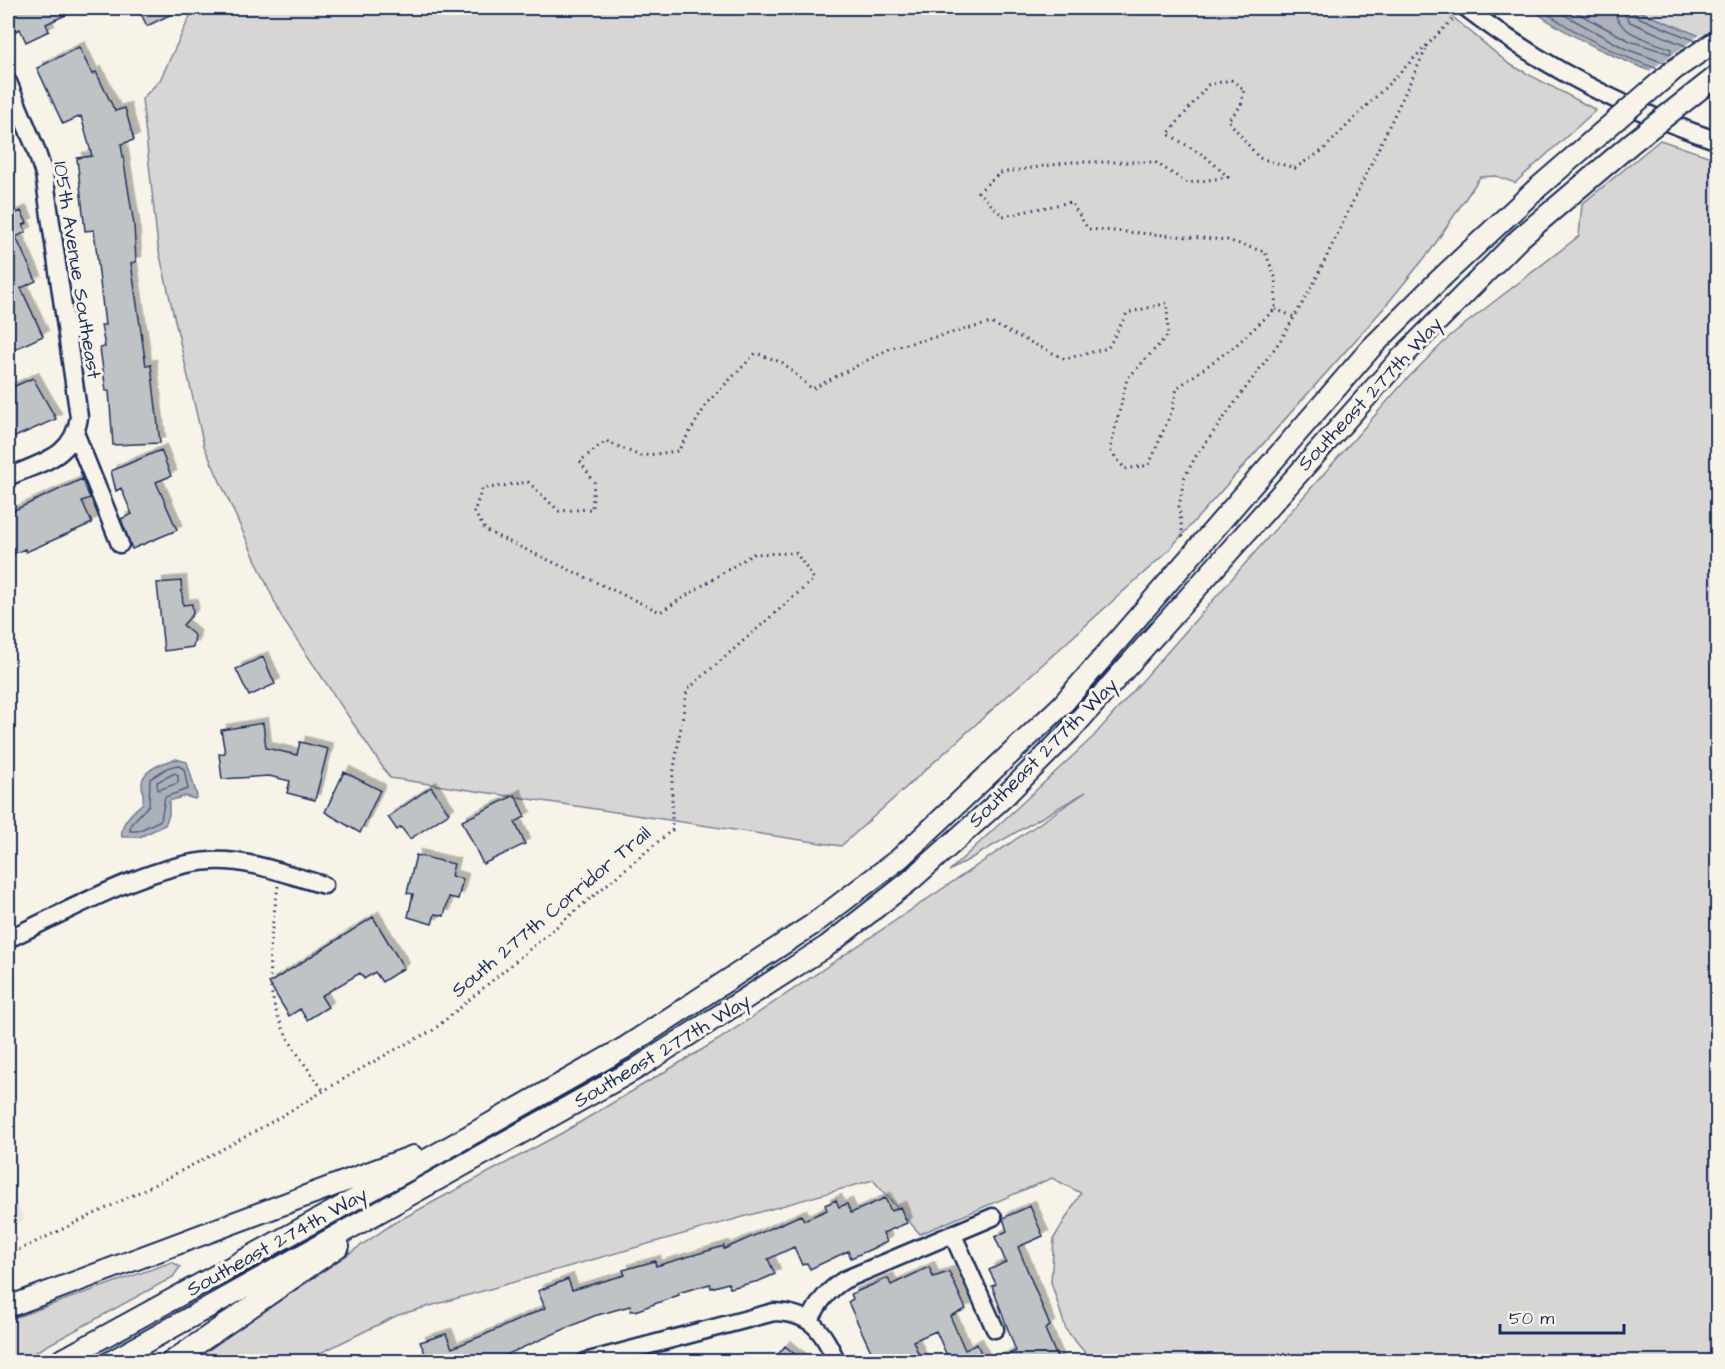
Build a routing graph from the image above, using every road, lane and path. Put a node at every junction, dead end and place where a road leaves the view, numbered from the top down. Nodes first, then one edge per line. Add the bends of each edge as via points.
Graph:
1 (1462, 11) edge
2 (1718, 40) edge
3 (1428, 44) junction
4 (1718, 75) edge
5 (8, 82) edge
6 (1718, 141) edge
7 (1275, 309) junction
8 (1294, 317) junction
9 (76, 435) junction
10 (8, 477) edge
11 (120, 544) dead end
12 (1187, 561) junction
13 (280, 873) junction
14 (324, 885) dead end
15 (8, 939) edge
16 (323, 1090) junction
17 (495, 1120) junction
18 (436, 1180) junction
19 (993, 1217) dead end
20 (953, 1235) junction
21 (8, 1255) edge
22 (8, 1307) edge
23 (810, 1320) junction
24 (994, 1329) dead end
25 (58, 1362) edge
26 (110, 1362) edge
27 (171, 1362) edge
28 (585, 1362) edge
29 (837, 1362) edge

1 - 3 path
1 - 6 street via 1550,67 1653,118
2 - 12 main road, Southeast 277th Way, bridge via 1675,69 1534,191 1438,281 1371,348
3 - 7 path via 1322,151 1295,168 1259,158 1228,120 1240,106 1244,89 1231,80 1208,85 1168,134 1206,157 1228,177 1187,183 1155,162 1071,162 1000,173 978,192 1002,216 1071,201 1088,229 1227,240 1265,252 1276,279
3 - 8 path
4 - 18 main road, Southeast 277th Way, bridge via 1552,209 1402,357 1070,732 911,880 827,946 718,1018 561,1113
5 - 9 street, 105th Avenue Southeast via 35,147 50,203 78,417
7 - 8 path
7 - 16 path, South 277th Corridor Trail via 1235,346 1177,388 1173,408 1149,465 1125,469 1110,450 1127,379 1168,336 1167,303 1127,313 1108,348 1065,359 991,323 891,348 812,388 783,363 756,353 708,402 678,451 640,456 606,441 580,461 594,482 592,509 559,511 528,482 482,489 474,512 486,531 660,612 753,554 796,553 814,579 687,690 672,781 672,830 432,1031 385,1053
8 - 12 path via 1184,478 1179,507
9 - 10 street via 67,448
9 - 11 street
12 - 17 main road, Southeast 277th Way via 1061,706 900,858 812,926 702,999
13 - 14 street
13 - 15 street via 213,861 182,865 145,876
13 - 16 path via 270,944 272,989 278,1018
16 - 21 path, South 277th Corridor Trail via 141,1192
17 - 22 main road via 406,1159
17 - 25 main road, Southeast 274th Way
18 - 26 main road, Southeast 274th Way
18 - 27 main road
19 - 20 street
20 - 23 street via 844,1280 819,1301
20 - 24 street
23 - 28 street via 790,1312 774,1312
23 - 29 street via 826,1339

